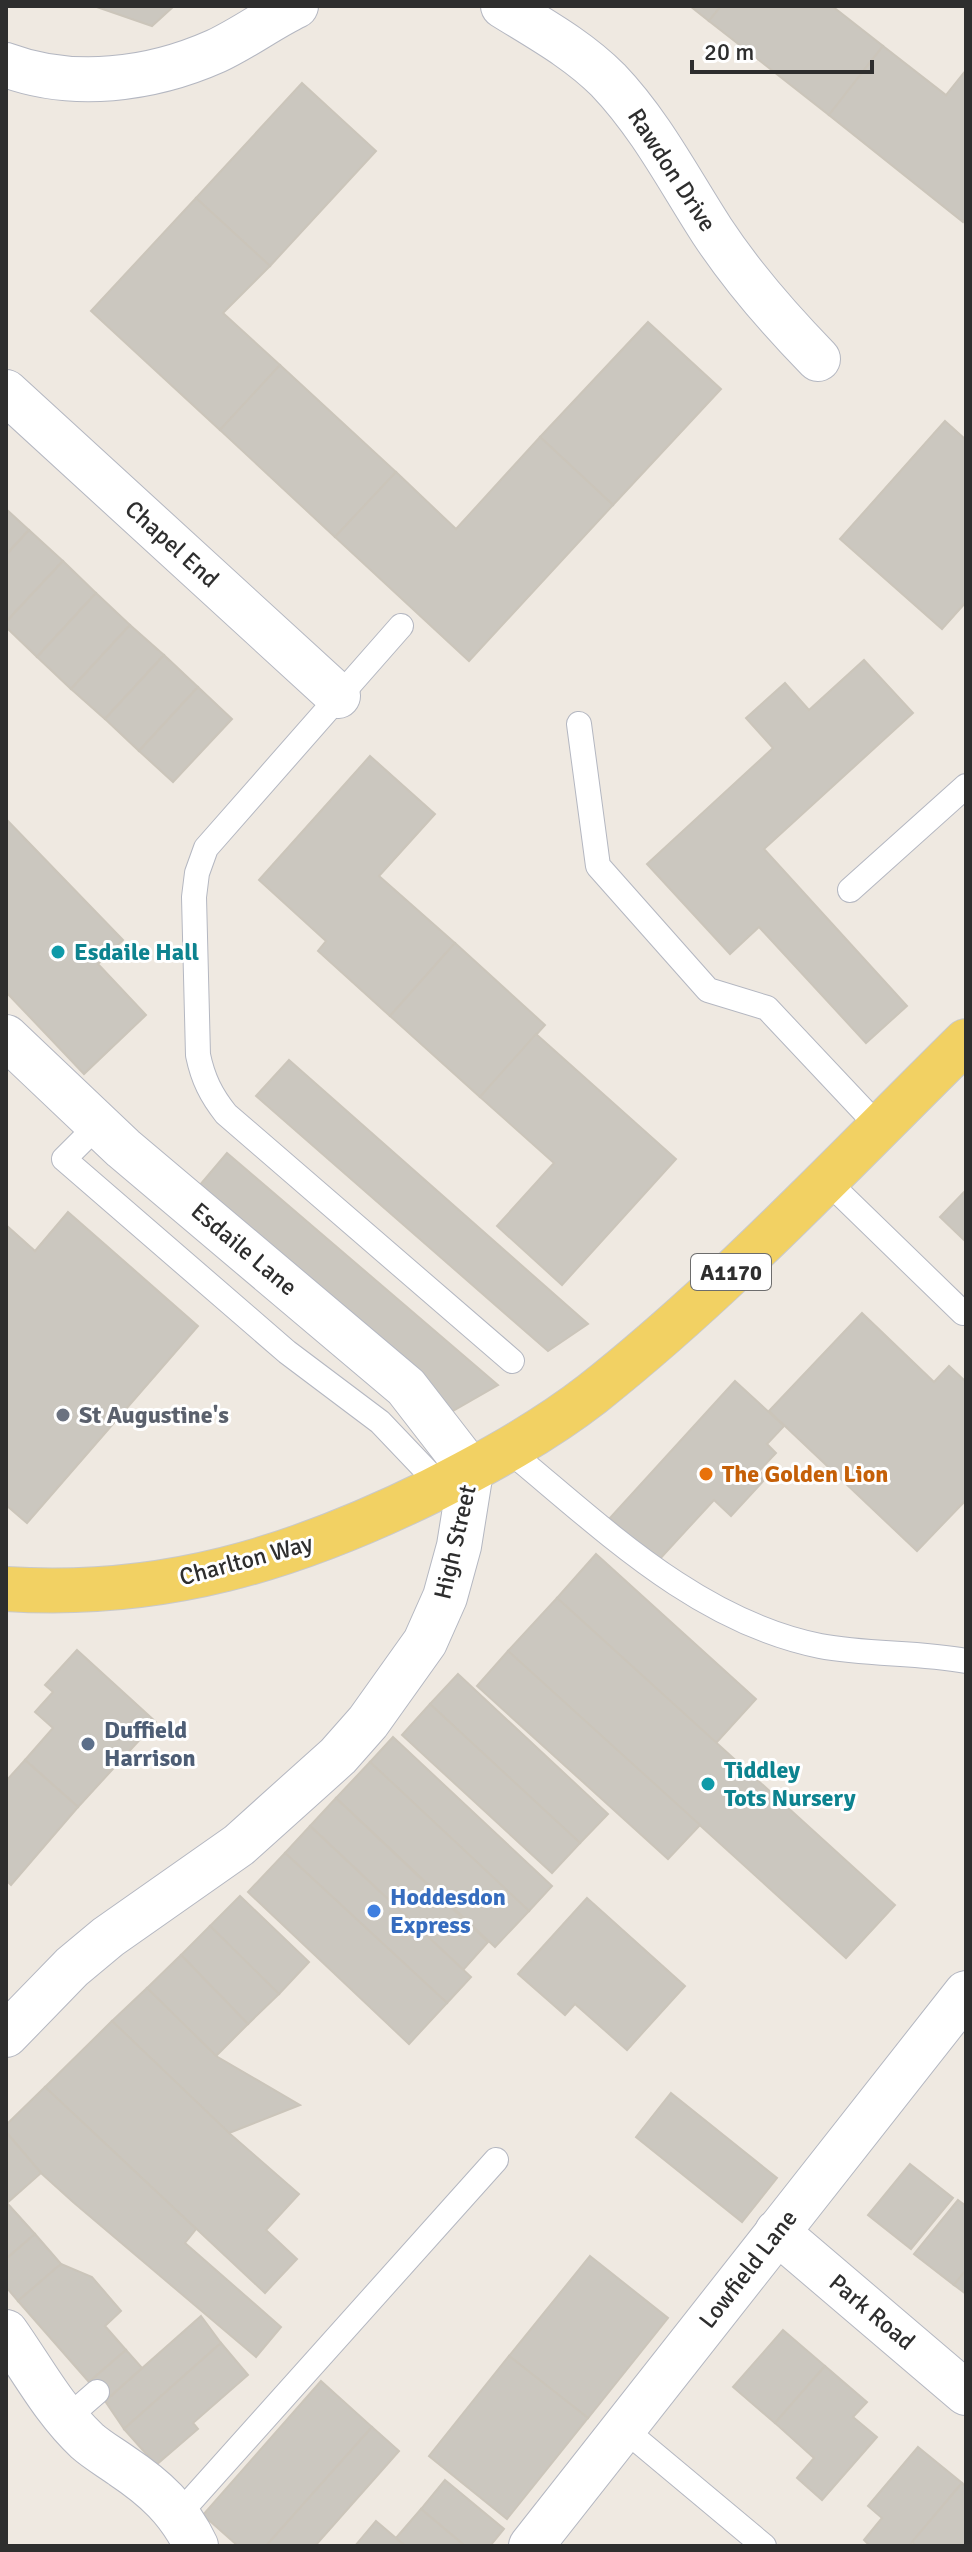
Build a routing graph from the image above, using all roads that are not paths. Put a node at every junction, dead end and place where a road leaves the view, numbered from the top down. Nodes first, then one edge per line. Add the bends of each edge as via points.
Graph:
1 (296, 6) edge
2 (503, 6) edge
3 (6, 65) edge
4 (818, 359) dead end
5 (6, 392) edge
6 (401, 626) dead end
7 (338, 696) junction
8 (579, 724) dead end
9 (966, 786) edge
10 (850, 890) dead end
11 (6, 1037) edge
12 (966, 1041) edge
13 (879, 1127) junction
14 (825, 1179) junction
15 (966, 1310) edge
16 (512, 1361) dead end
17 (473, 1469) junction
18 (6, 1589) edge
19 (966, 1661) edge
20 (966, 1993) edge
21 (6, 2035) edge
22 (496, 2160) dead end
23 (777, 2232) junction
24 (6, 2332) edge
25 (966, 2393) edge
26 (624, 2429) junction
27 (187, 2530) edge
28 (531, 2546) edge
29 (764, 2546) edge

1 - 3 street via 215,51 133,75 60,78
2 - 4 street, Rawdon Drive via 571,47 607,80 663,151 736,266
5 - 7 street, Chapel End
6 - 7 lane
7 - 16 lane via 219,829 201,860 194,897 203,1077 226,1114
8 - 13 lane via 598,866 708,990 767,1008
9 - 10 lane
11 - 17 street, Esdaile Lane via 123,1148 406,1387
12 - 13 main road, A1170
13 - 14 main road, A1170
14 - 15 lane via 963,1313
14 - 17 main road, A1170 via 661,1337 589,1396
17 - 18 main road, Charlton Way / A1170 via 371,1520 221,1572 150,1585
17 - 19 lane via 741,1621 820,1646
17 - 21 street, High Street via 445,1597 425,1642 368,1722 239,1845 84,1957
20 - 23 street, Lowfield Lane
22 - 27 lane
23 - 25 street, Park Road
23 - 26 street, Lowfield Lane
24 - 27 street via 42,2390 82,2406 90,2444 162,2495
26 - 28 street, Lowfield Lane
26 - 29 lane

